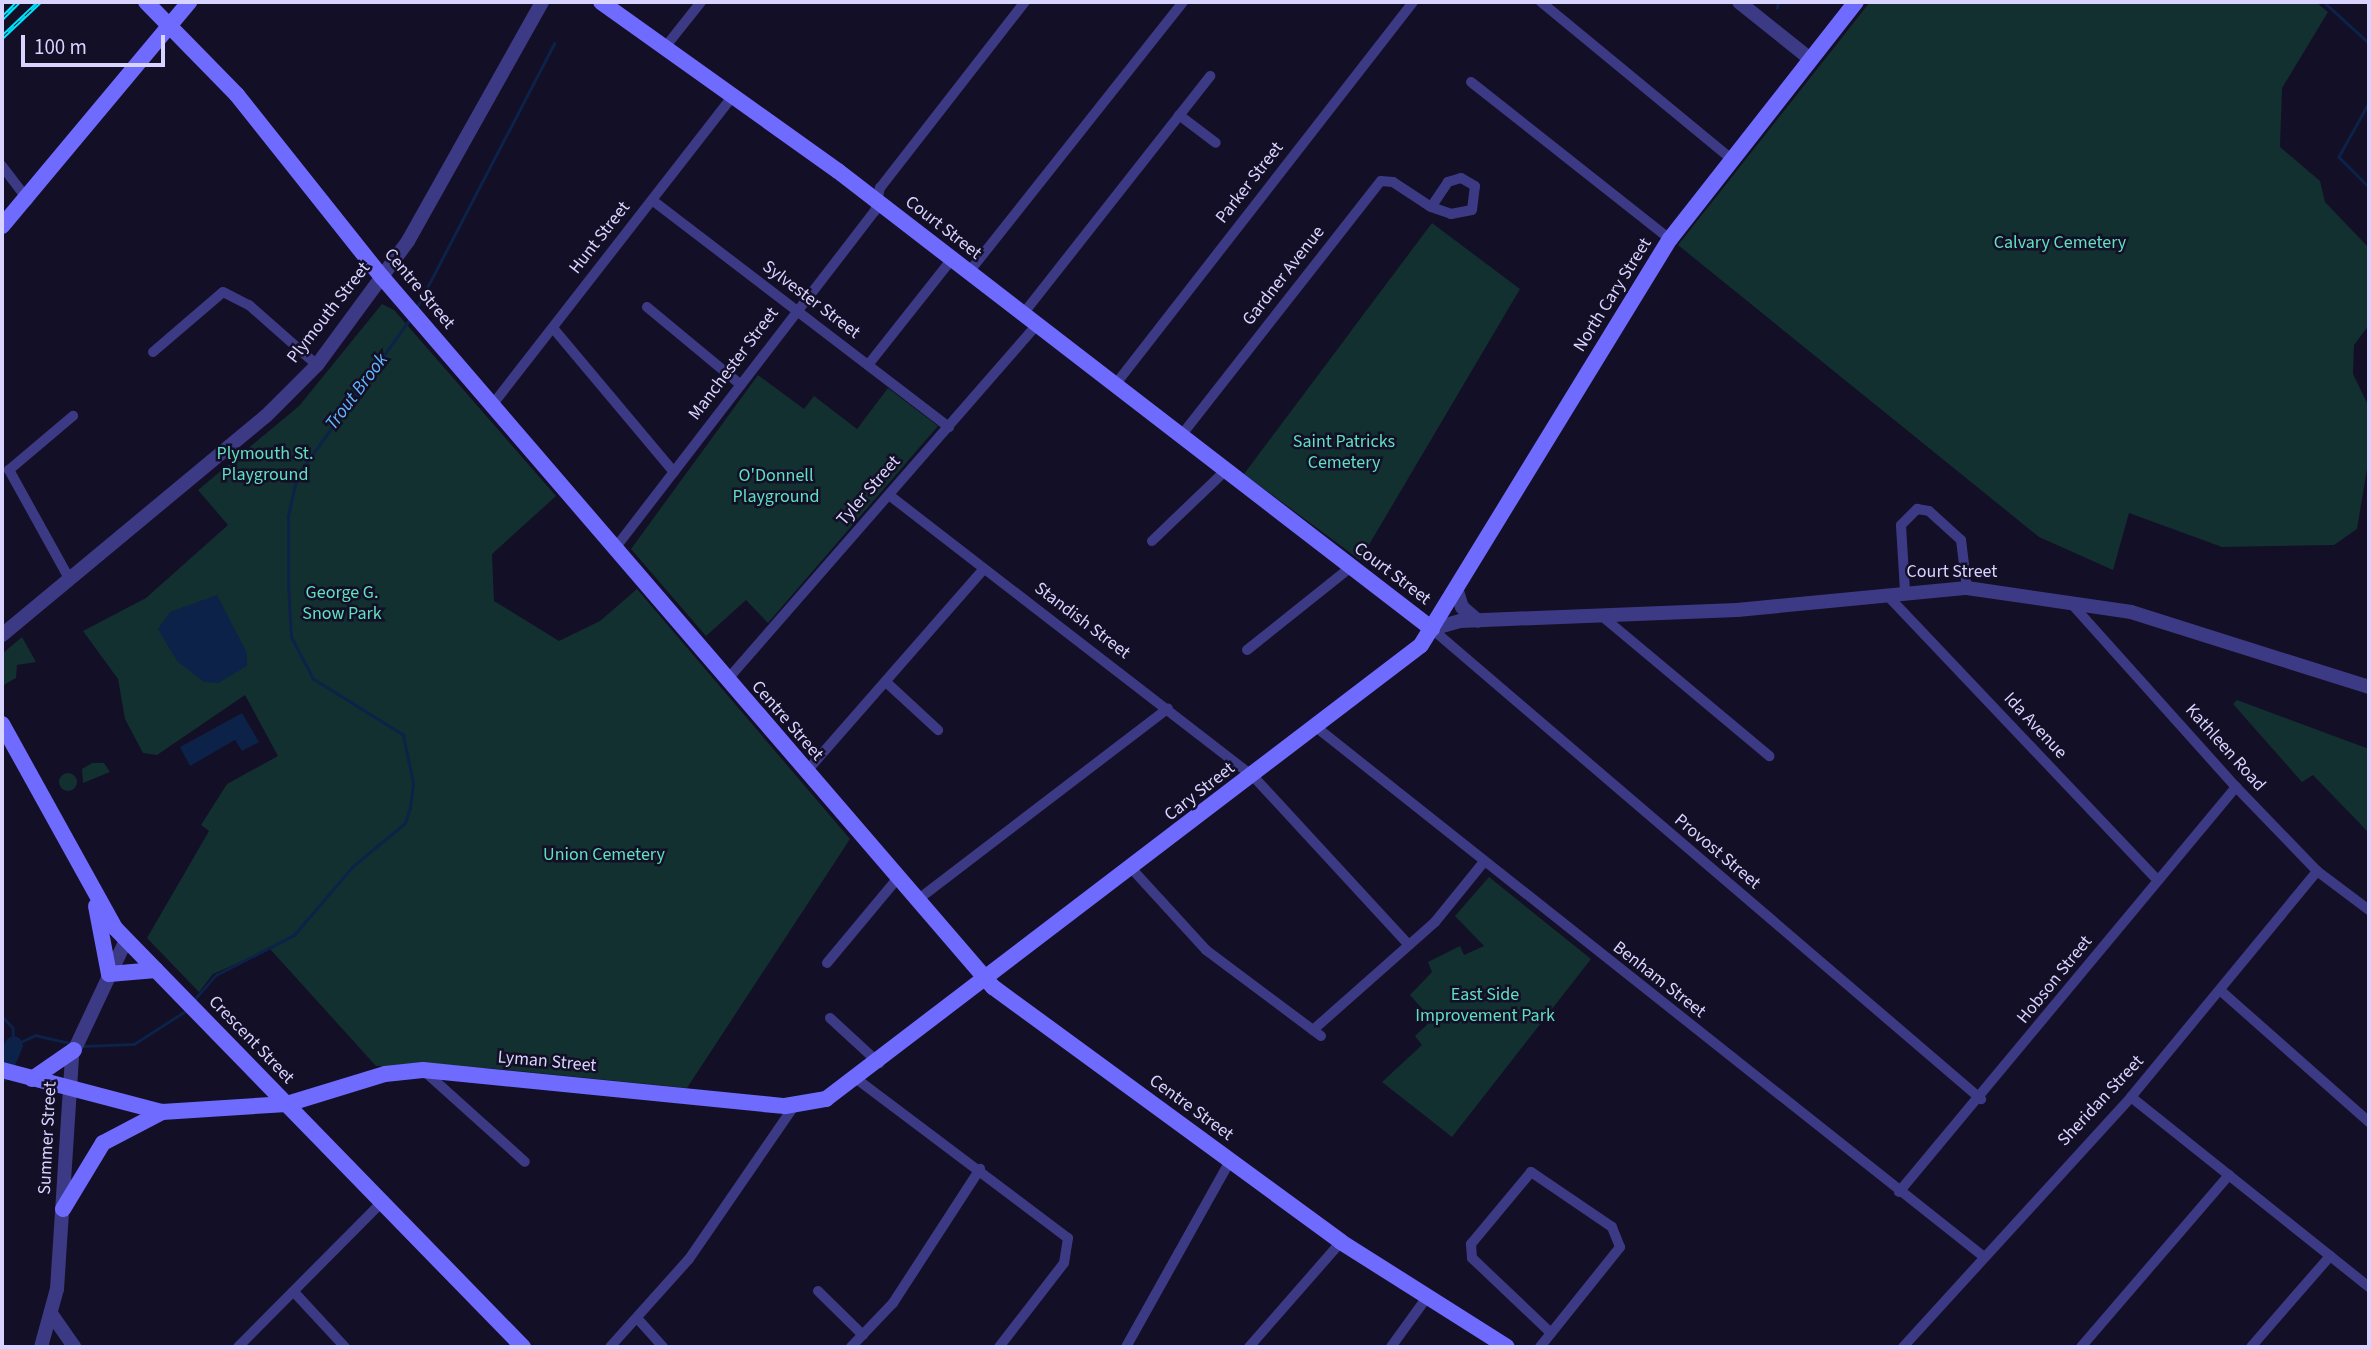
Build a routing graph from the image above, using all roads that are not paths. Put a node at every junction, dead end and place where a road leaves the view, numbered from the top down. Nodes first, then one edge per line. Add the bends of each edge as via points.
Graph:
1 (146, 2) edge
2 (190, 2) edge
3 (542, 2) edge
4 (601, 2) edge
5 (701, 2) edge
6 (1025, 2) edge
7 (1183, 2) edge
8 (1413, 2) edge
9 (1541, 2) edge
10 (1739, 2) edge
11 (1856, 2) edge
12 (168, 27) junction
13 (666, 46) junction
14 (1809, 58) junction
15 (1210, 76) dead end
16 (1471, 82) dead end
17 (734, 94) junction
18 (1179, 115) junction
19 (1216, 143) dead end
20 (1730, 158) junction
21 (2, 166) edge
22 (28, 200) junction
23 (652, 200) junction
24 (877, 201) junction
25 (1431, 207) dead end
26 (2, 226) edge
27 (1670, 239) junction
28 (952, 259) junction
29 (969, 272) junction
30 (383, 277) junction
31 (647, 307) dead end
32 (795, 310) junction
33 (1023, 314) junction
34 (1037, 325) junction
35 (553, 328) junction
36 (153, 352) dead end
37 (317, 365) junction
38 (868, 365) junction
39 (741, 385) junction
40 (1115, 385) junction
41 (492, 404) junction
42 (73, 416) dead end
43 (949, 427) junction
44 (1180, 437) junction
45 (674, 472) junction
46 (1224, 472) junction
47 (890, 495) junction
48 (1153, 541) dead end
49 (616, 547) junction
50 (1351, 567) junction
51 (984, 569) junction
52 (70, 580) junction
53 (1968, 588) junction
54 (1457, 591) junction
55 (1905, 591) junction
56 (1886, 594) junction
57 (2066, 598) junction
58 (1603, 617) junction
59 (1479, 621) junction
60 (1433, 629) junction
61 (2, 635) edge
62 (1247, 650) dead end
63 (727, 680) junction
64 (886, 682) junction
65 (2369, 687) edge
66 (1168, 708) junction
67 (2, 724) edge
68 (1316, 727) junction
69 (938, 730) dead end
70 (1769, 756) dead end
71 (806, 772) junction
72 (1253, 776) junction
73 (2235, 787) junction
74 (1483, 863) junction
75 (1132, 869) junction
76 (2317, 871) junction
77 (897, 879) junction
78 (2158, 881) junction
79 (94, 897) junction
80 (916, 901) junction
81 (2369, 910) edge
82 (126, 940) junction
83 (1408, 944) junction
84 (827, 962) dead end
85 (156, 970) junction
86 (109, 974) junction
87 (987, 980) junction
88 (2221, 991) junction
89 (830, 1018) dead end
90 (74, 1050) junction
91 (880, 1064) junction
92 (423, 1070) junction
93 (9, 1072) edge
94 (32, 1079) junction
95 (858, 1080) junction
96 (70, 1092) junction
97 (2131, 1097) junction
98 (1981, 1100) junction
99 (287, 1104) junction
100 (794, 1105) junction
101 (162, 1112) junction
102 (2369, 1122) edge
103 (1230, 1161) junction
104 (525, 1162) dead end
105 (981, 1169) junction
106 (2229, 1175) junction
107 (1899, 1192) junction
108 (382, 1202) junction
109 (63, 1209) junction
110 (1341, 1242) junction
111 (1983, 1256) junction
112 (2330, 1256) junction
113 (2369, 1287) edge
114 (818, 1291) dead end
115 (294, 1292) junction
116 (1427, 1297) junction
117 (52, 1315) junction
118 (637, 1318) junction
119 (1551, 1333) junction
120 (863, 1335) junction
121 (40, 1347) edge
122 (74, 1347) edge
123 (238, 1347) edge
124 (345, 1347) edge
125 (523, 1347) edge
126 (610, 1347) edge
127 (663, 1347) edge
128 (851, 1347) edge
129 (999, 1347) edge
130 (1126, 1347) edge
131 (1249, 1347) edge
132 (1391, 1347) edge
133 (1507, 1347) edge
134 (1540, 1347) edge
135 (1903, 1347) edge
136 (2081, 1347) edge
137 (2251, 1347) edge

1 - 12 main road, Centre Street
2 - 12 main road
3 - 30 street, Plymouth Street via 463,152
4 - 13 main road, Court Street
5 - 13 street
6 - 24 street, Manchester Street via 880,188
7 - 29 street
8 - 40 street, Parker Street
9 - 20 street
10 - 14 street
11 - 14 main road, North Cary Street
12 - 22 main road
12 - 30 main road, Centre Street via 237,94
13 - 17 main road, Court Street
14 - 20 main road, North Cary Street
15 - 18 street
16 - 27 street
17 - 23 street, Hunt Street
17 - 24 main road, Court Street
18 - 19 street
18 - 33 street
20 - 27 main road, North Cary Street
21 - 22 street
22 - 26 main road
23 - 32 street, Sylvester Street
23 - 35 street, Hunt Street
24 - 28 main road, Court Street
24 - 32 street, Manchester Street
25 - 44 street, Gardner Avenue via 1381,181
27 - 54 main road, North Cary Street
28 - 29 main road, Court Street
28 - 38 street
29 - 33 main road, Court Street
30 - 37 street, Plymouth Street
30 - 41 main road, Centre Street
31 - 39 street
32 - 38 street, Sylvester Street
32 - 39 street, Manchester Street
33 - 34 main road, Court Street
34 - 40 main road, Court Street
34 - 43 street, Tyler Street
35 - 41 street, Hunt Street
35 - 45 street
36 - 37 street via 223,292 248,305
37 - 52 street, Plymouth Street via 266,416
38 - 43 street, Sylvester Street
39 - 45 street, Manchester Street
40 - 44 main road, Court Street
41 - 49 main road, Centre Street
42 - 52 street via 9,470
43 - 47 street, Tyler Street
44 - 46 main road, Court Street
45 - 49 street, Manchester Street
46 - 48 street
46 - 50 main road, Court Street
47 - 51 street, Standish Street
47 - 63 street, Tyler Street
49 - 63 main road, Centre Street
50 - 60 main road, Court Street
50 - 62 street
51 - 64 street
51 - 66 street, Standish Street
52 - 61 street, Plymouth Street
53 - 55 street, Court Street
53 - 55 street via 1961,540 1929,511 1917,509 1901,525
53 - 57 street, Court Street
54 - 59 street via 1462,607
54 - 60 main road, North Cary Street
55 - 56 street, Court Street
56 - 58 street, Court Street
56 - 78 street, Ida Avenue
57 - 65 street, Court Street via 2130,612
57 - 73 street, Kathleen Road
58 - 59 street, Court Street
58 - 70 street
59 - 60 street, Court Street
60 - 68 main road, Cary Street via 1414,651
60 - 98 street, Provost Street
63 - 71 main road, Centre Street
64 - 69 street
64 - 71 street
66 - 72 street, Standish Street
66 - 80 street
67 - 79 main road, Crescent Street
68 - 72 main road, Cary Street
68 - 74 street, Benham Street
71 - 77 main road, Centre Street
72 - 75 main road, Cary Street
72 - 83 street, Standish Street
73 - 76 street, Kathleen Road
73 - 78 street, Hobson Street
74 - 83 street via 1435,922
74 - 107 street, Benham Street
75 - 83 street via 1206,950 1317,1033
75 - 87 main road, Cary Street
76 - 81 street, Kathleen Road
76 - 88 street, Sheridan Street
77 - 80 main road, Centre Street
77 - 84 street
78 - 98 street, Hobson Street
79 - 82 main road, Crescent Street
79 - 86 main road
80 - 87 main road, Centre Street
82 - 85 main road, Crescent Street
82 - 86 street, Summer Street
85 - 86 main road
85 - 99 main road, Crescent Street
86 - 90 street, Summer Street
87 - 91 main road, Lyman Street
87 - 103 main road, Centre Street
88 - 97 street, Sheridan Street
88 - 102 street
89 - 91 street
90 - 94 main road
90 - 96 street, Summer Street
91 - 95 main road, Lyman Street
92 - 99 main road, Lyman Street via 385,1074
92 - 100 main road, Lyman Street
92 - 104 street
93 - 94 main road, Lyman Street
94 - 96 main road, Lyman Street
95 - 100 main road, Lyman Street via 826,1100
95 - 105 street
96 - 101 main road, Lyman Street
96 - 109 street, Summer Street
97 - 106 street
97 - 111 street, Sheridan Street
98 - 107 street, Hobson Street
99 - 101 main road, Lyman Street
99 - 108 main road, Crescent Street
100 - 118 street via 689,1259
101 - 109 main road via 103,1143
103 - 110 main road, Centre Street
103 - 130 street
105 - 120 street via 893,1303
105 - 129 street via 1068,1238 1064,1263
106 - 112 street
106 - 136 street
107 - 111 street, Benham Street
108 - 115 street
108 - 125 main road, Crescent Street
109 - 117 street, Summer Street
110 - 116 main road, Centre Street
110 - 131 street
111 - 135 street, Sheridan Street
112 - 113 street
112 - 137 street
114 - 120 street
115 - 123 street
115 - 124 street
116 - 132 street
116 - 133 main road, Centre Street
117 - 121 street, Summer Street
117 - 122 street
118 - 126 street
118 - 127 street
119 - 119 street via 1620,1247 1612,1227 1531,1172 1471,1244 1472,1258
119 - 134 street
120 - 128 street

